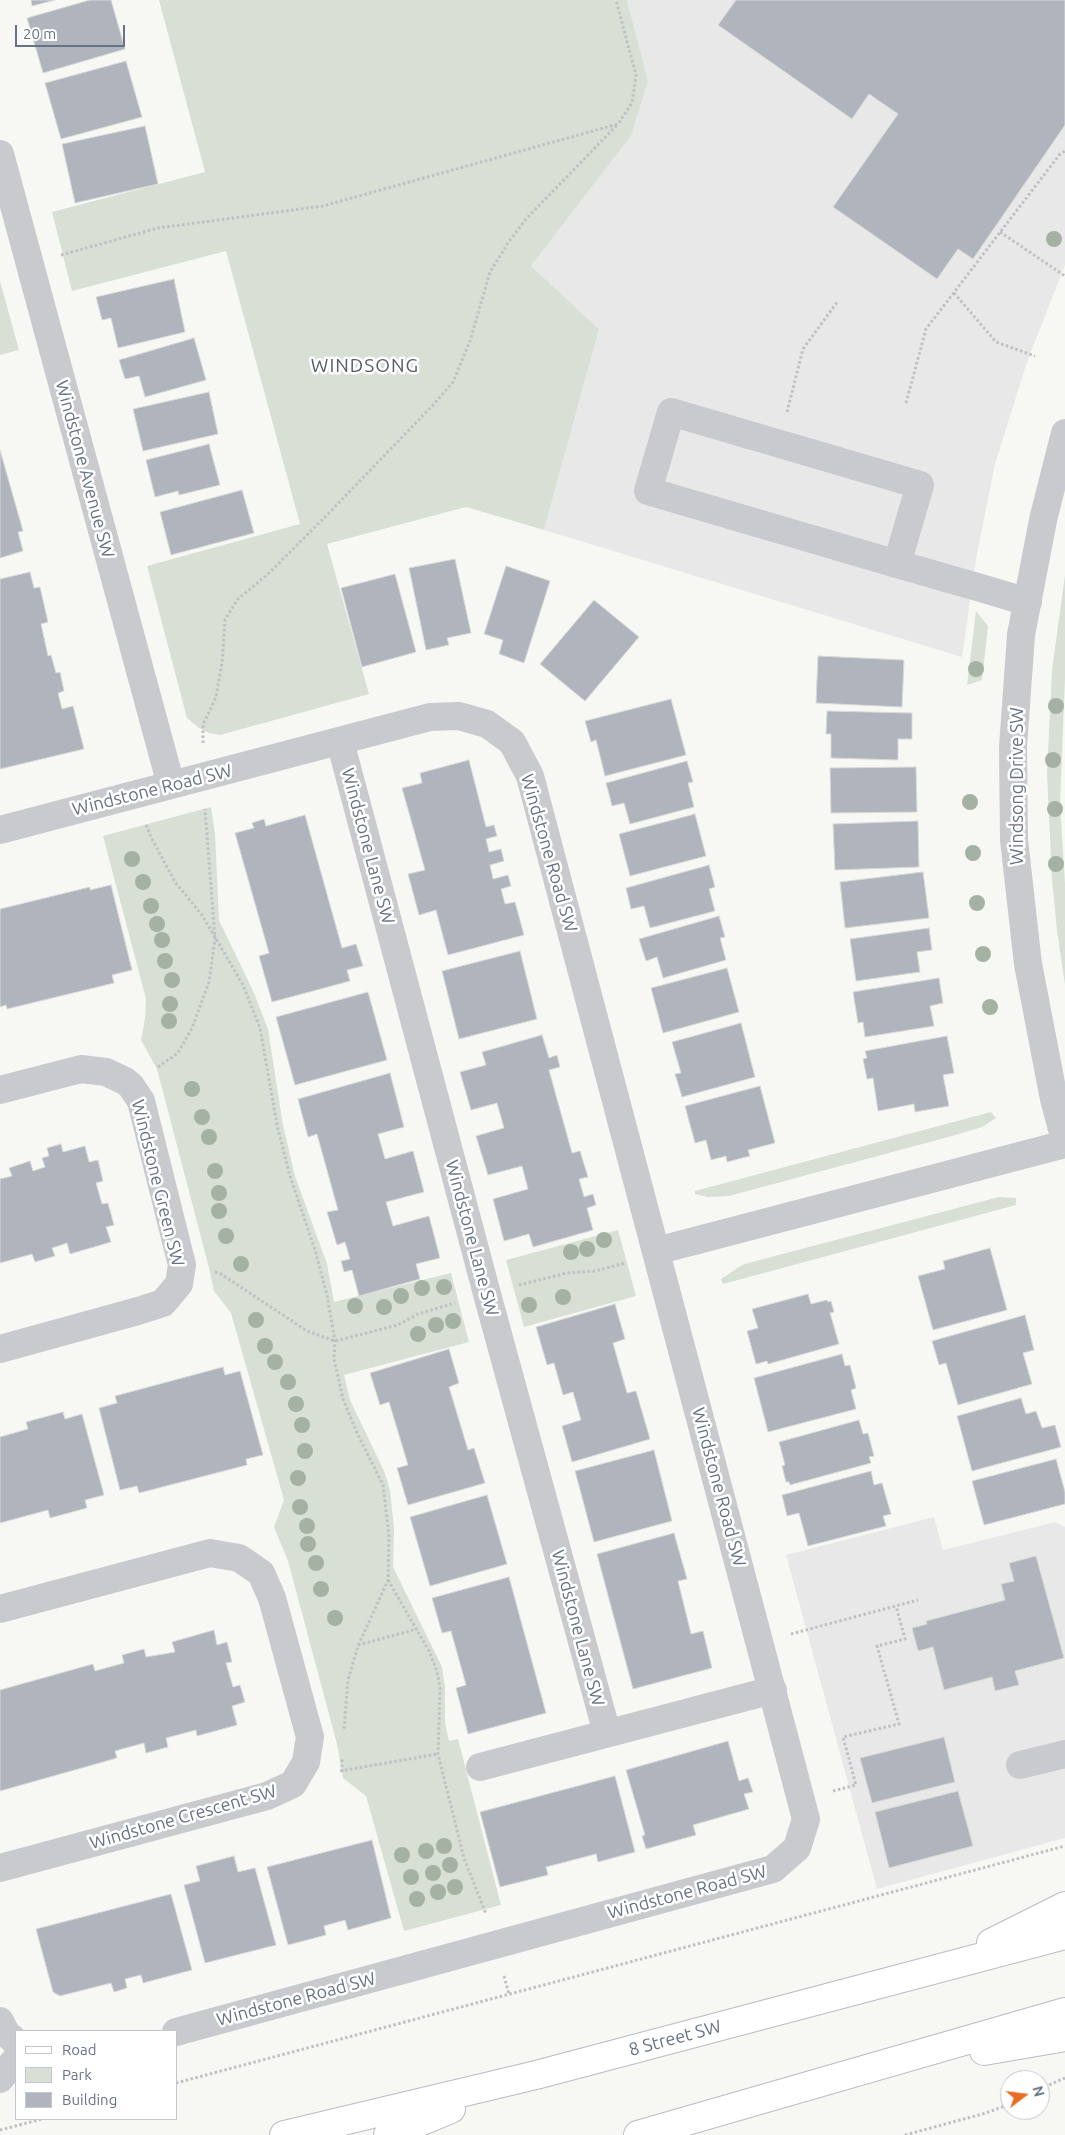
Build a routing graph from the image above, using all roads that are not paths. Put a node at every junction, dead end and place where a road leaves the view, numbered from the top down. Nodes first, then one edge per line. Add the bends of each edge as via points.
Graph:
1 (0, 154) edge
2 (1065, 433) edge
3 (897, 564) junction
4 (1028, 602) junction
5 (340, 741) junction
6 (171, 785) junction
7 (0, 830) edge
8 (0, 1090) edge
9 (1065, 1142) edge
10 (657, 1253) junction
11 (0, 1349) edge
12 (0, 1609) edge
13 (773, 1690) junction
14 (607, 1733) junction
15 (1065, 1754) edge
16 (1020, 1765) dead end
17 (480, 1766) dead end
18 (0, 1868) edge
19 (1065, 1906) edge
20 (1065, 1935) edge
21 (942, 1968) junction
22 (1065, 2012) edge
23 (0, 2021) edge
24 (178, 2031) edge
25 (1065, 2038) edge
26 (15, 2041) edge
27 (15, 2061) edge
28 (864, 2070) junction
29 (536, 2075) junction
30 (0, 2079) edge
31 (284, 2135) edge
32 (388, 2135) edge
33 (638, 2135) edge

1 - 6 street, Windstone Avenue SW
2 - 4 street, Windsong Drive SW via 1043,520
3 - 3 street via 648,491 671,412 920,485
3 - 4 street
4 - 9 street, Windsong Drive SW via 1021,636 1013,748 1014,840 1028,964
5 - 6 street, Windstone Road SW
5 - 10 street, Windstone Road SW via 430,717 459,716 488,724 512,742 530,776
5 - 14 street, Windstone Lane SW
6 - 7 street, Windstone Road SW
8 - 11 street, Windstone Green SW via 81,1069 106,1072 131,1086 141,1101 182,1265 179,1284 163,1303
9 - 10 street
10 - 13 street, Windstone Road SW
12 - 18 street, Windstone Crescent SW via 210,1553 239,1558 261,1573 272,1598 310,1738 306,1762 293,1784 267,1796
13 - 14 street
13 - 24 street, Windstone Road SW via 806,1819 798,1848 773,1869
14 - 17 street
15 - 16 street
19 - 21 main road
20 - 21 main road, 8 Street SW
21 - 29 main road, 8 Street SW
22 - 28 main road
23 - 26 street
25 - 28 main road
27 - 30 street
28 - 33 main road
29 - 31 main road, 8 Street SW
29 - 32 main road

